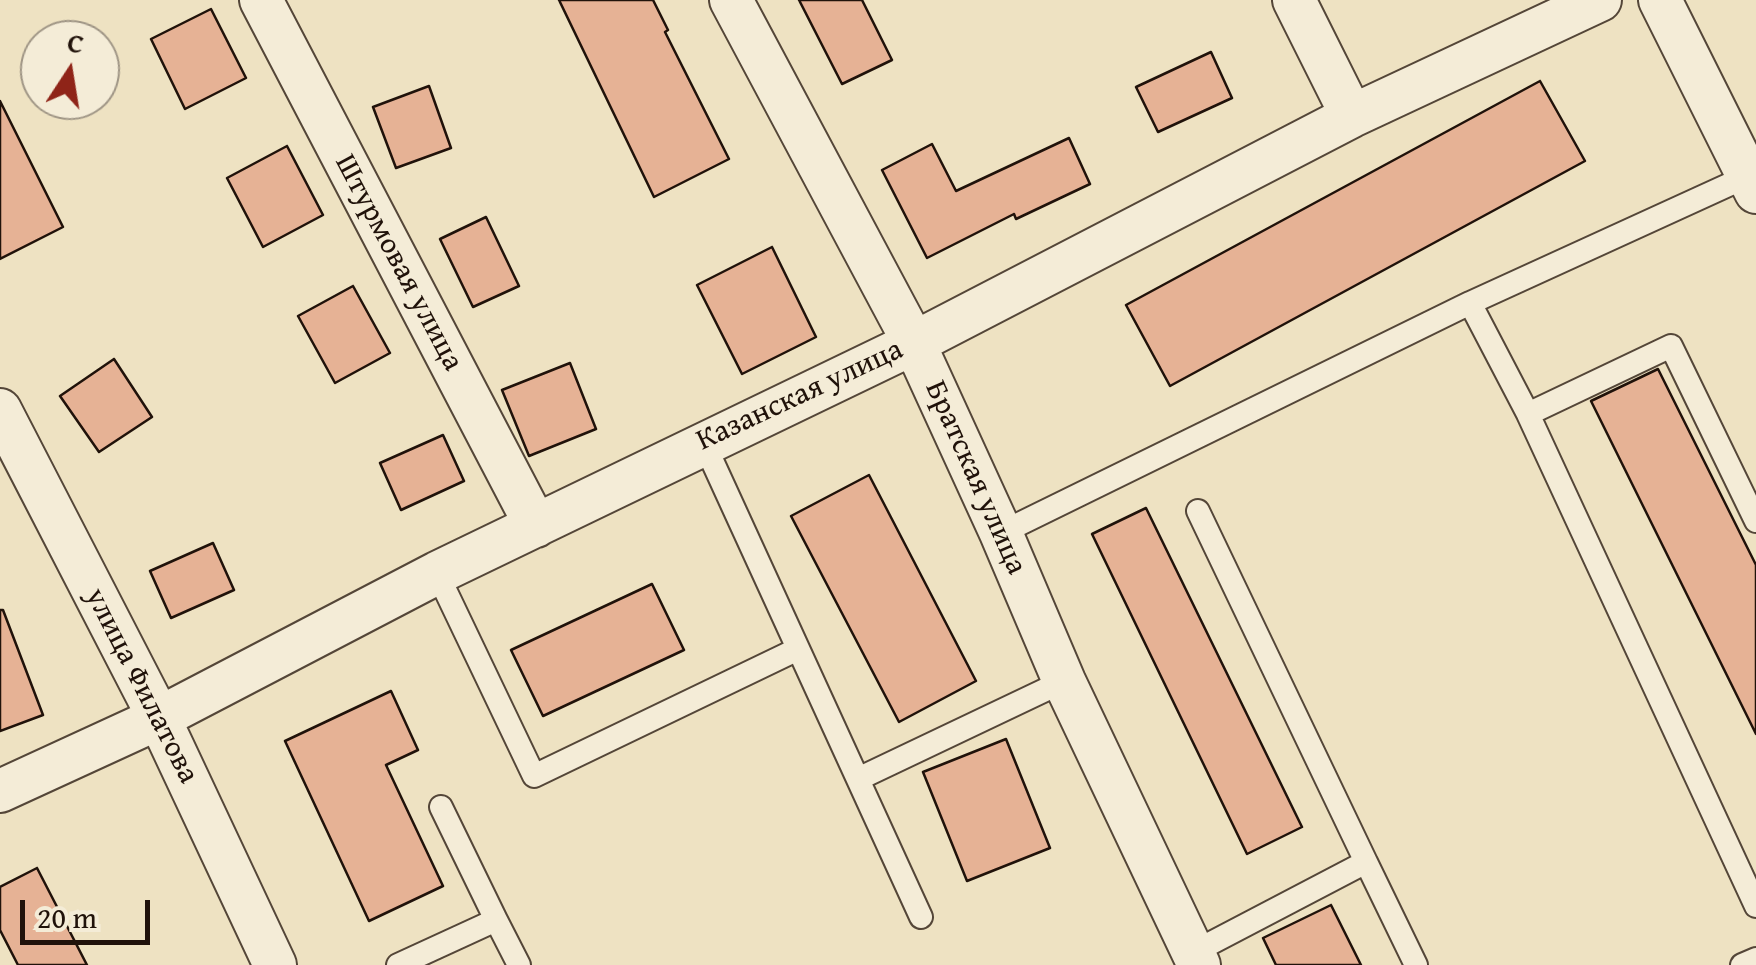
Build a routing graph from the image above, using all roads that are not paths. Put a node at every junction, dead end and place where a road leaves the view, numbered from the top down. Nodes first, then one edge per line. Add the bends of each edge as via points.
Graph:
1 (261, 0) edge
2 (731, 0) edge
3 (1294, 0) edge
4 (1600, 0) edge
5 (1660, 0) edge
6 (1352, 116) junction
7 (1752, 184) edge
8 (1470, 303) junction
9 (914, 342) junction
10 (0, 410) edge
11 (1528, 414) junction
12 (703, 442) junction
13 (1198, 510) dead end
14 (1756, 521) edge
15 (536, 526) junction
16 (1001, 532) junction
17 (436, 573) junction
18 (798, 649) junction
19 (1064, 681) junction
20 (159, 718) junction
21 (858, 779) junction
22 (0, 791) edge
23 (441, 807) dead end
24 (1366, 862) junction
25 (1756, 906) edge
26 (921, 917) dead end
27 (496, 920) junction
28 (1197, 958) edge
29 (1756, 958) edge
30 (274, 965) edge
31 (398, 965) edge
32 (519, 965) edge
33 (1416, 965) edge
34 (1742, 965) edge

1 - 15 street, Штурмовая улица
2 - 9 street, Братская улица
3 - 6 street
4 - 6 street, Казанская улица
5 - 7 street
6 - 9 street, Казанская улица
7 - 8 lane
8 - 11 lane
8 - 16 lane
9 - 12 street, Казанская улица
9 - 16 street, Братская улица
10 - 20 street, улица Филатова
11 - 14 lane via 1671,346
11 - 25 lane
12 - 15 street, Казанская улица
12 - 18 lane
13 - 24 lane
15 - 17 street, Казанская улица
16 - 19 street, Братская улица
17 - 18 lane via 534,776
17 - 20 street, Казанская улица
18 - 21 lane
19 - 21 lane
19 - 28 street, Братская улица
20 - 22 street, Казанская улица
20 - 30 street, улица Филатова
21 - 26 lane
23 - 27 lane
24 - 28 lane
24 - 33 lane
27 - 31 lane
27 - 32 lane
29 - 34 lane

